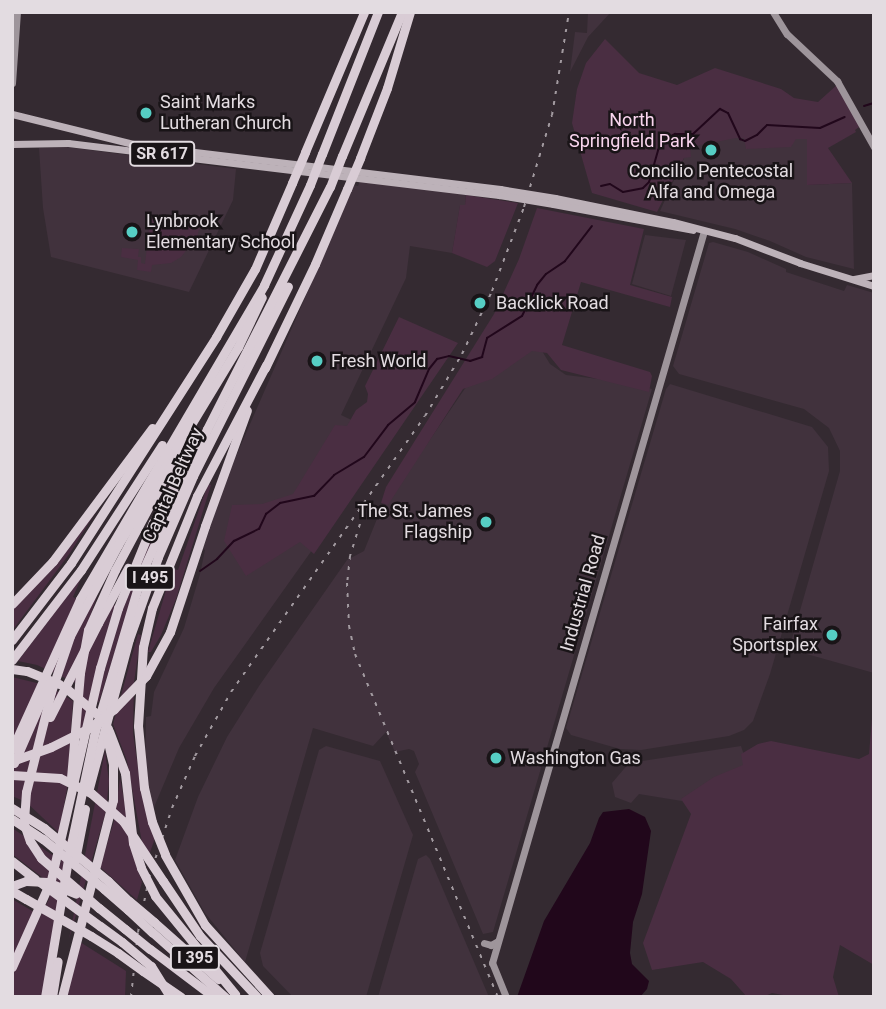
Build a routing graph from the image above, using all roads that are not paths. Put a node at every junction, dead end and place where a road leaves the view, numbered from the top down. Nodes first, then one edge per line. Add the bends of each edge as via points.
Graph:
1 (16, 12) edge
2 (364, 12) edge
3 (378, 12) edge
4 (402, 12) edge
5 (410, 12) edge
6 (773, 12) edge
7 (12, 83) edge
8 (12, 114) edge
9 (12, 144) edge
10 (874, 146) edge
11 (330, 187) junction
12 (500, 192) junction
13 (704, 231) junction
14 (874, 275) edge
15 (849, 279) junction
16 (874, 286) edge
17 (201, 362) junction
18 (267, 365) junction
19 (201, 399) junction
20 (207, 429) junction
21 (153, 522) junction
22 (83, 601) junction
23 (12, 604) edge
24 (70, 636) junction
25 (12, 640) edge
26 (15, 657) edge
27 (12, 669) edge
28 (107, 734) junction
29 (12, 749) edge
30 (37, 751) junction
31 (12, 764) edge
32 (12, 775) edge
33 (12, 808) edge
34 (68, 811) junction
35 (12, 819) edge
36 (12, 860) edge
37 (106, 885) junction
38 (12, 890) edge
39 (128, 906) junction
40 (99, 908) junction
41 (499, 940) junction
42 (484, 943) dead end
43 (12, 967) edge
44 (237, 995) edge
45 (45, 997) edge
46 (51, 997) edge
47 (62, 997) edge
48 (170, 997) edge
49 (181, 997) edge
50 (214, 997) edge
51 (225, 997) edge
52 (257, 997) edge
53 (270, 997) edge
54 (506, 997) edge

1 - 7 street
2 - 17 highway, bridge via 255,269
3 - 19 highway, Capital Beltway / I 495, bridge via 287,237
4 - 11 highway, Capital Beltway / I 495, bridge
5 - 18 highway, bridge via 360,158
6 - 10 street via 783,30 832,75
8 - 12 main road, SR 617 via 127,143 421,177
9 - 12 main road, SR 617 via 68,143
11 - 20 highway
11 - 46 highway, Capital Beltway / I 495 via 281,302 193,476 149,579 88,790
12 - 13 main road, SR 617, bridge
13 - 15 main road, SR 617
13 - 41 street, Industrial Road
14 - 15 main road
15 - 16 main road, SR 617
17 - 23 highway via 53,561
17 - 25 highway via 78,553
18 - 31 highway, bridge via 234,441 170,632 146,676 89,728
18 - 53 highway, bridge via 197,496 152,608 143,647 138,726 142,778 165,855 205,925
19 - 22 highway, Capital Beltway / I 495
19 - 26 highway
19 - 34 highway via 88,630
20 - 21 highway
20 - 45 highway via 143,570 106,690 69,854
21 - 30 highway, bridge via 60,693
21 - 34 highway via 104,652
22 - 24 highway
22 - 29 highway, Capital Beltway / I 495, bridge
24 - 30 highway, bridge
24 - 31 highway, bridge
27 - 28 highway, bridge via 40,675 67,689
28 - 44 highway, bridge via 125,773 133,843 141,868 155,896
28 - 47 highway via 113,800
30 - 40 highway, bridge via 24,803 30,841 50,867
32 - 52 highway, bridge via 60,778 91,793 122,821 200,936
33 - 37 highway, bridge via 44,828
34 - 43 highway via 51,880
35 - 37 highway, bridge
36 - 48 highway, bridge via 151,966
37 - 39 highway
38 - 40 highway, bridge via 26,881 56,884
38 - 49 highway, I 395, bridge
39 - 44 highway, I 395, bridge via 154,922
39 - 51 highway, bridge
40 - 50 highway, bridge
41 - 42 street
41 - 54 street, Industrial Road via 492,963

